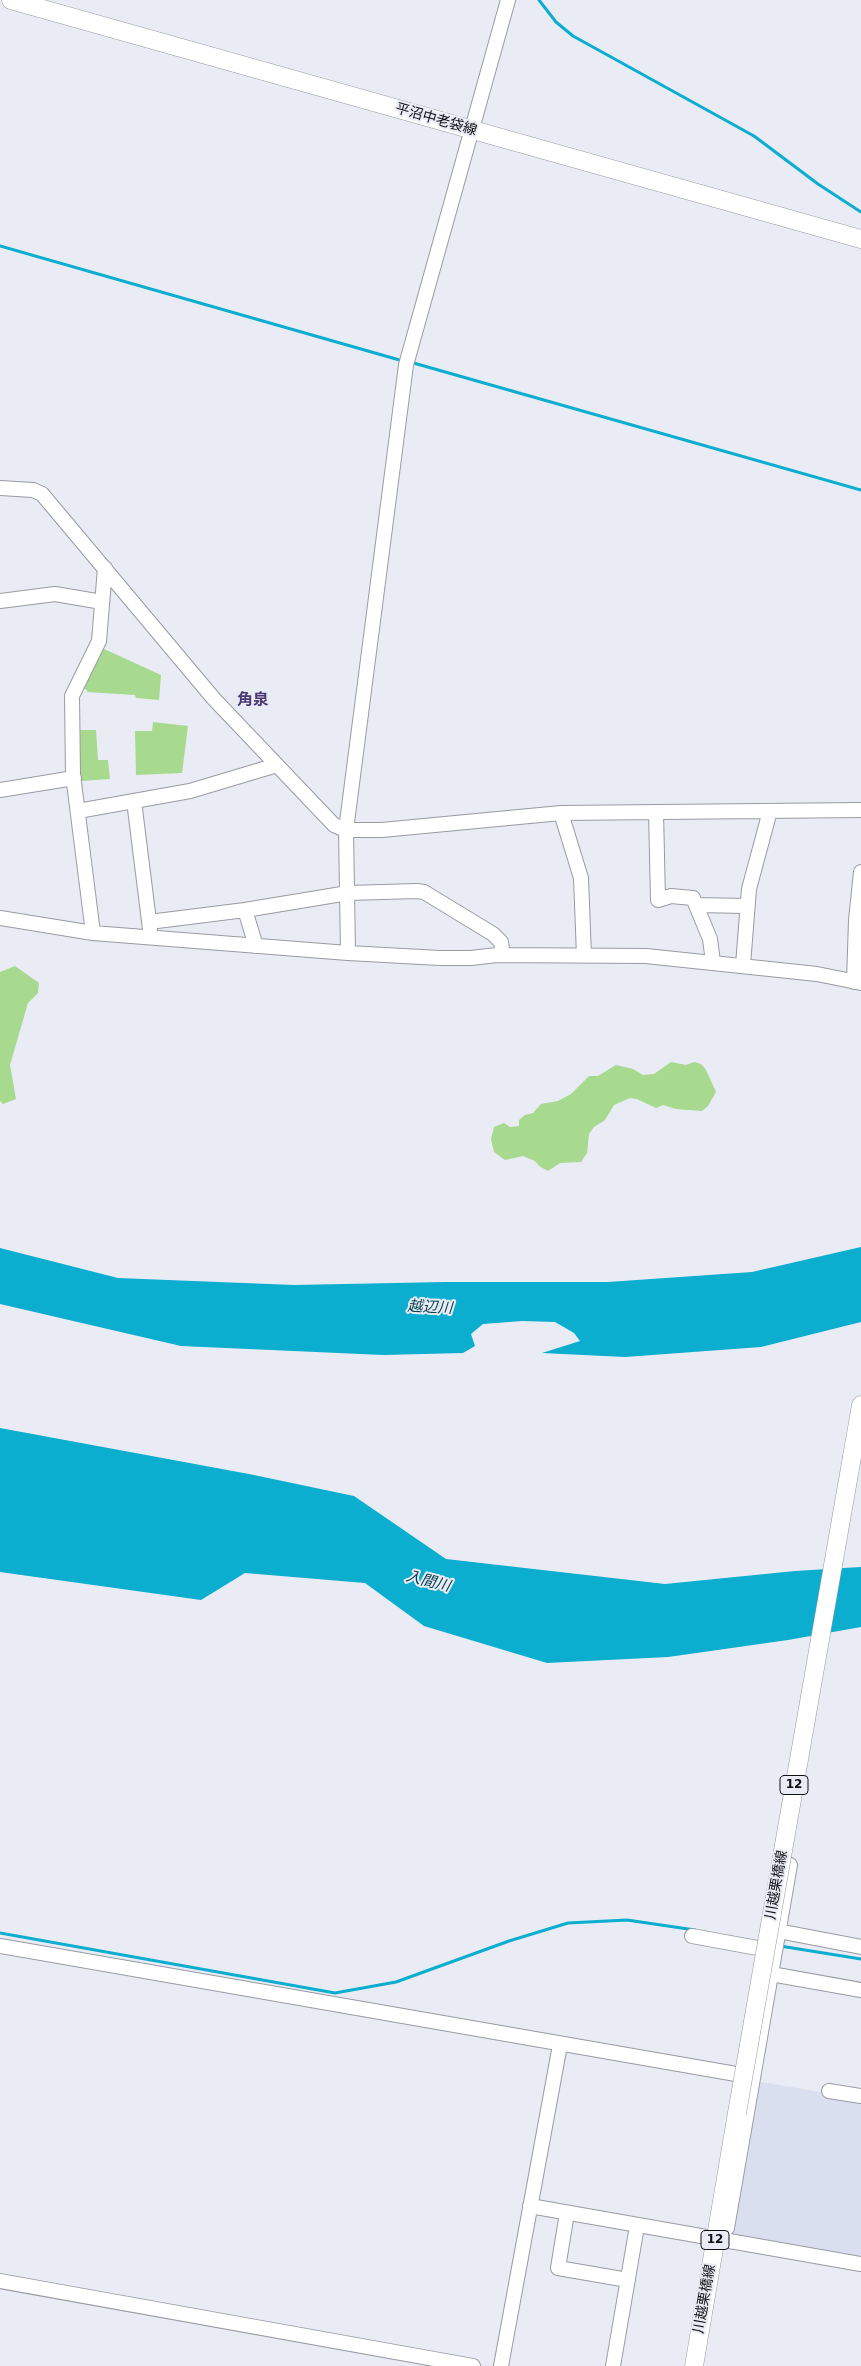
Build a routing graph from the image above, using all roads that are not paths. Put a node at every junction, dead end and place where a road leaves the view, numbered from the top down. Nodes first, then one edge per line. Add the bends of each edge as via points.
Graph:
1 (11, 0) edge
2 (508, 0) edge
3 (33, 3) edge
4 (472, 130) junction
5 (861, 239) edge
6 (0, 488) edge
7 (105, 568) junction
8 (0, 601) edge
9 (102, 602) junction
10 (277, 765) junction
11 (74, 778) junction
12 (0, 790) edge
13 (134, 801) junction
14 (861, 810) edge
15 (78, 811) junction
16 (770, 811) junction
17 (656, 812) junction
18 (560, 814) junction
19 (346, 830) junction
20 (861, 872) edge
21 (348, 893) junction
22 (696, 905) junction
23 (747, 906) junction
24 (245, 910) junction
25 (0, 918) edge
26 (149, 922) junction
27 (93, 933) junction
28 (151, 938) junction
29 (256, 946) junction
30 (348, 953) junction
31 (503, 955) junction
32 (584, 956) junction
33 (714, 962) junction
34 (743, 965) junction
35 (858, 983) edge
36 (861, 1405) edge
37 (790, 1865) dead end
38 (778, 1931) junction
39 (692, 1936) dead end
40 (0, 1946) edge
41 (861, 1947) edge
42 (775, 1951) junction
43 (771, 1974) junction
44 (861, 1990) edge
45 (768, 1997) junction
46 (560, 2044) junction
47 (736, 2074) junction
48 (830, 2091) dead end
49 (861, 2096) edge
50 (530, 2206) junction
51 (567, 2213) junction
52 (637, 2226) junction
53 (716, 2238) junction
54 (861, 2264) edge
55 (628, 2280) junction
56 (0, 2281) edge
57 (473, 2366) edge
58 (500, 2366) edge
59 (613, 2366) edge
60 (694, 2366) edge

1 - 3 main road, 平沼中老袋線
2 - 4 street
3 - 4 main road, 平沼中老袋線
4 - 5 main road, 平沼中老袋線
4 - 19 street via 406,365
6 - 7 street via 33,490 42,494
7 - 9 street
7 - 10 street via 214,699
8 - 9 street via 56,594
9 - 11 street via 99,641 72,696
10 - 13 street via 190,791
10 - 19 street via 334,825
11 - 12 street
11 - 15 street
13 - 15 street
13 - 26 street
14 - 16 street
15 - 27 street
16 - 17 street
16 - 23 street
17 - 18 street
17 - 22 street via 658,900 671,896 693,898
18 - 19 street via 382,830
18 - 32 street via 581,878
19 - 21 street
20 - 35 street via 856,920
21 - 24 street
21 - 30 street
21 - 31 street via 424,892 493,934 501,942
22 - 23 street
22 - 33 street via 710,939
23 - 34 street
24 - 26 street
24 - 29 street
25 - 27 street
26 - 28 street
27 - 28 street
28 - 29 street
29 - 30 street
30 - 31 street via 440,958
31 - 32 street
32 - 33 street via 646,956
33 - 34 street
34 - 35 street via 817,974
36 - 53 main road, 川越栗橋線 / 12, bridge
37 - 38 street
38 - 41 street
38 - 42 street
39 - 42 street
40 - 46 street
42 - 43 street
43 - 44 street
43 - 45 street
45 - 47 street via 752,2008 747,2016
45 - 53 street via 727,2228
46 - 47 street
46 - 50 street
47 - 53 street via 710,2222
48 - 49 street
50 - 51 street
50 - 58 street
51 - 52 street
51 - 55 street via 558,2268
52 - 53 street
52 - 55 street
53 - 54 street
53 - 60 main road, 川越栗橋線 / 12
55 - 59 street
56 - 57 street

